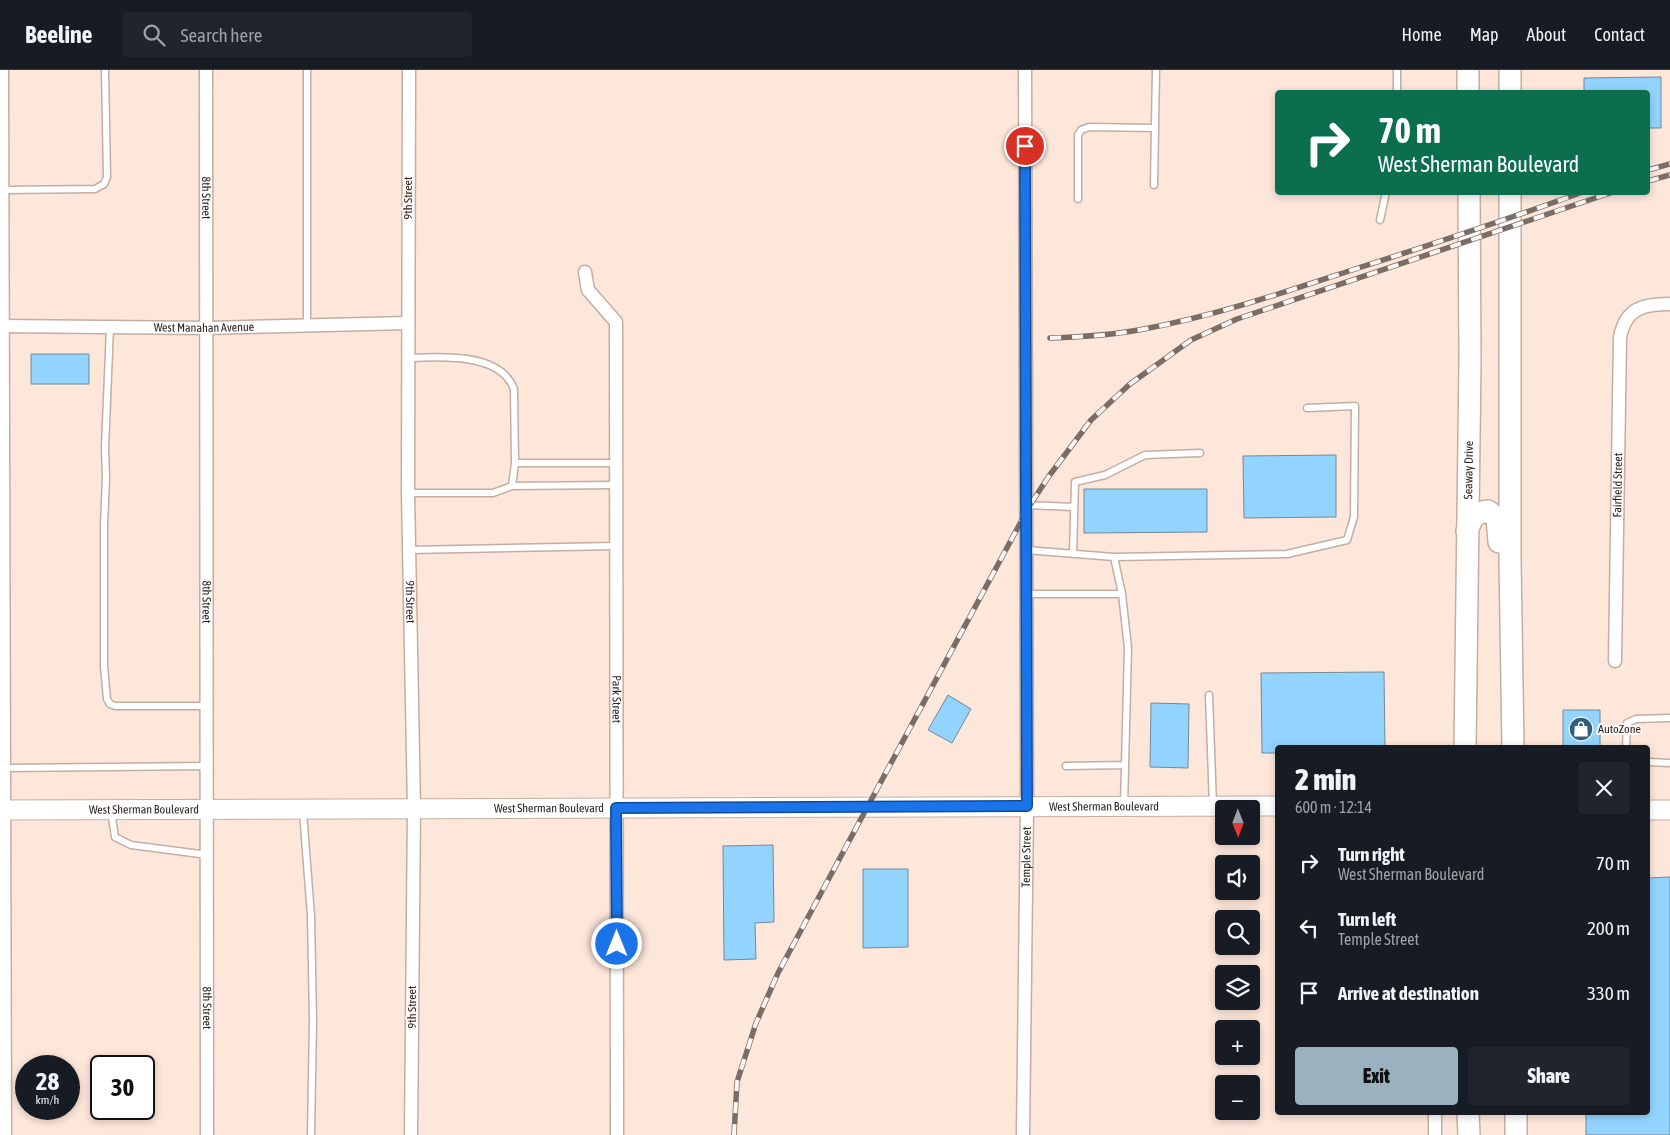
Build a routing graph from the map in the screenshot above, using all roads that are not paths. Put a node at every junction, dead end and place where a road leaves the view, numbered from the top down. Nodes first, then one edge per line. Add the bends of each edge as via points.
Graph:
1 (2, 70) edge
2 (105, 70) edge
3 (206, 70) edge
4 (307, 70) edge
5 (409, 70) edge
6 (1025, 70) edge
7 (1156, 70) edge
8 (1397, 70) edge
9 (1468, 70) edge
10 (1510, 70) edge
11 (1397, 90) edge
12 (1468, 90) edge
13 (1510, 90) edge
14 (1, 122) edge
15 (1155, 128) junction
16 (1154, 185) dead end
17 (2, 190) junction
18 (1385, 195) edge
19 (1469, 195) edge
20 (1510, 195) edge
21 (1078, 199) dead end
22 (1380, 220) dead end
23 (585, 272) dead end
24 (1670, 304) edge
25 (408, 323) junction
26 (1, 326) edge
27 (308, 326) junction
28 (110, 327) junction
29 (207, 328) junction
30 (408, 358) junction
31 (1307, 408) dead end
32 (1200, 453) dead end
33 (515, 463) junction
34 (616, 463) junction
35 (616, 485) junction
36 (512, 486) junction
37 (408, 493) junction
38 (1026, 505) junction
39 (1074, 507) junction
40 (1467, 531) junction
41 (616, 546) junction
42 (409, 550) junction
43 (1026, 550) junction
44 (1073, 554) junction
45 (1114, 556) junction
46 (1027, 594) junction
47 (1122, 594) junction
48 (1616, 661) dead end
49 (1209, 695) dead end
50 (208, 706) junction
51 (1670, 718) edge
52 (1465, 745) edge
53 (1502, 745) edge
54 (1513, 745) edge
55 (1626, 745) edge
56 (1650, 762) edge
57 (1670, 763) edge
58 (1125, 765) junction
59 (208, 766) junction
60 (1066, 766) dead end
61 (4, 768) junction
62 (1027, 806) junction
63 (1124, 806) junction
64 (1214, 806) junction
65 (1275, 806) edge
66 (414, 808) junction
67 (616, 808) junction
68 (208, 809) junction
69 (303, 809) junction
70 (2, 810) edge
71 (111, 810) junction
72 (1650, 810) edge
73 (1670, 810) edge
74 (208, 855) junction
75 (1434, 1115) edge
76 (1468, 1115) edge
77 (1516, 1115) edge
78 (6, 1135) edge
79 (207, 1135) edge
80 (311, 1135) edge
81 (411, 1135) edge
82 (618, 1135) edge
83 (1023, 1135) edge
84 (1435, 1135) edge
85 (1469, 1135) edge
86 (1516, 1135) edge

1 - 14 street
2 - 17 lane via 107,177 104,184 95,189
3 - 29 street, 8th Street
4 - 27 lane
5 - 25 street, 9th Street
6 - 38 street, Temple Street
7 - 15 lane
8 - 11 lane
9 - 12 highway
10 - 13 highway
14 - 17 street
15 - 16 lane
15 - 21 lane via 1089,127 1081,130 1078,135
17 - 26 street
18 - 22 lane
19 - 40 highway, Seaway Drive
20 - 54 highway
23 - 34 street, Park Street via 588,290 616,322
24 - 48 street, Fairfield Street via 1645,306 1633,312 1622,326 1620,337
25 - 27 street, West Manahan Avenue
25 - 30 street, 9th Street
26 - 28 street, West Manahan Avenue
26 - 61 street
27 - 29 street, West Manahan Avenue
28 - 29 street, West Manahan Avenue
28 - 50 lane via 104,525 107,699 115,706
29 - 50 street, 8th Street
30 - 33 lane via 463,359 489,365 505,374 514,389
30 - 37 street, 9th Street
31 - 45 lane via 1355,406 1354,517 1347,540 1288,554
32 - 39 lane via 1145,455 1105,474 1075,482
33 - 34 lane
33 - 36 lane
34 - 35 street, Park Street
35 - 36 lane
35 - 41 street, Park Street
36 - 37 lane via 493,494
37 - 42 street, 9th Street
38 - 39 lane
38 - 43 street, Temple Street
39 - 44 lane
40 - 52 highway, Seaway Drive
40 - 53 highway via 1479,512 1488,511 1497,518
41 - 42 lane
41 - 67 street, Park Street
42 - 66 street, 9th Street
43 - 44 lane
43 - 46 street, Temple Street
44 - 45 lane
45 - 47 lane
46 - 47 lane
46 - 62 street, Temple Street
47 - 58 lane via 1128,648
49 - 64 lane
50 - 59 street, 8th Street
51 - 55 lane via 1636,719 1626,723
56 - 57 lane
58 - 60 lane
58 - 63 lane
59 - 61 lane
59 - 68 street, 8th Street
61 - 70 street
62 - 63 main road, West Sherman Boulevard
62 - 67 main road, West Sherman Boulevard
62 - 83 street, Temple Street
63 - 64 main road, West Sherman Boulevard
64 - 65 main road, West Sherman Boulevard
66 - 67 main road, West Sherman Boulevard
66 - 69 main road, West Sherman Boulevard
66 - 81 street, 9th Street
67 - 82 street, Park Street
68 - 69 main road, West Sherman Boulevard
68 - 71 main road, West Sherman Boulevard
68 - 74 street, 8th Street
69 - 80 lane via 311,916
70 - 71 main road, West Sherman Boulevard
70 - 78 street
71 - 74 lane via 115,837 131,845
72 - 73 main road
74 - 79 street, 8th Street
75 - 84 street
76 - 85 highway
77 - 86 highway

